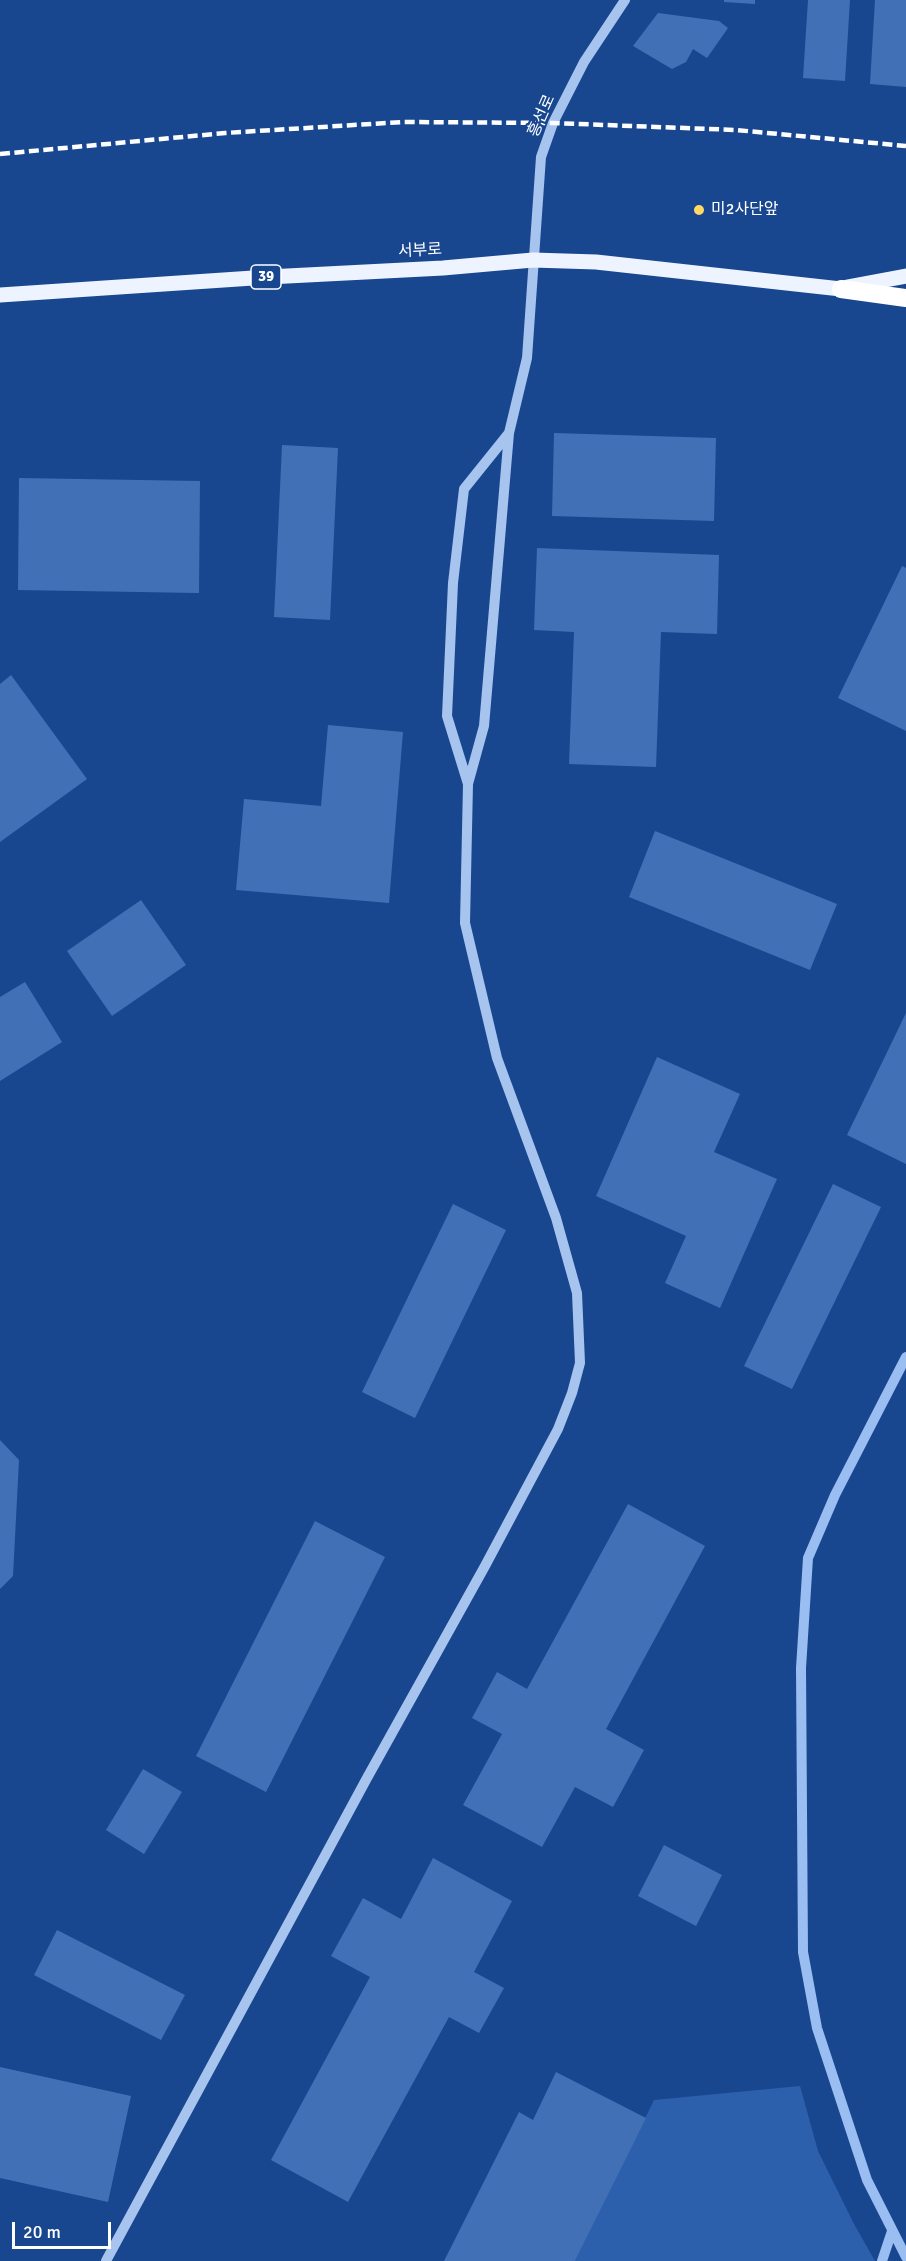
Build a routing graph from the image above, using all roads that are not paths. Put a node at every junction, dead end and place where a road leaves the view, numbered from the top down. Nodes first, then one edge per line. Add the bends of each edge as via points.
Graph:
1 (625, 0) edge
2 (533, 260) junction
3 (906, 276) edge
4 (841, 289) junction
5 (906, 290) edge
6 (0, 295) edge
7 (906, 298) edge
8 (906, 307) edge
9 (509, 433) junction
10 (468, 784) junction
11 (106, 2261) edge

1 - 2 street, 흥선로 via 584,62 553,123 541,157
2 - 4 main road, 서부로 / 39 via 596,262
2 - 6 main road, 서부로 / 39
2 - 9 street, 흥선로 via 527,358
3 - 4 main road, 서부로
4 - 5 highway
4 - 7 highway
4 - 8 main road, 서부로 / 39
9 - 10 street, 흥선로 via 484,726
9 - 10 street via 464,489 453,583 447,716
10 - 11 street via 465,922 497,1058 556,1218 576,1293 580,1363 558,1429

